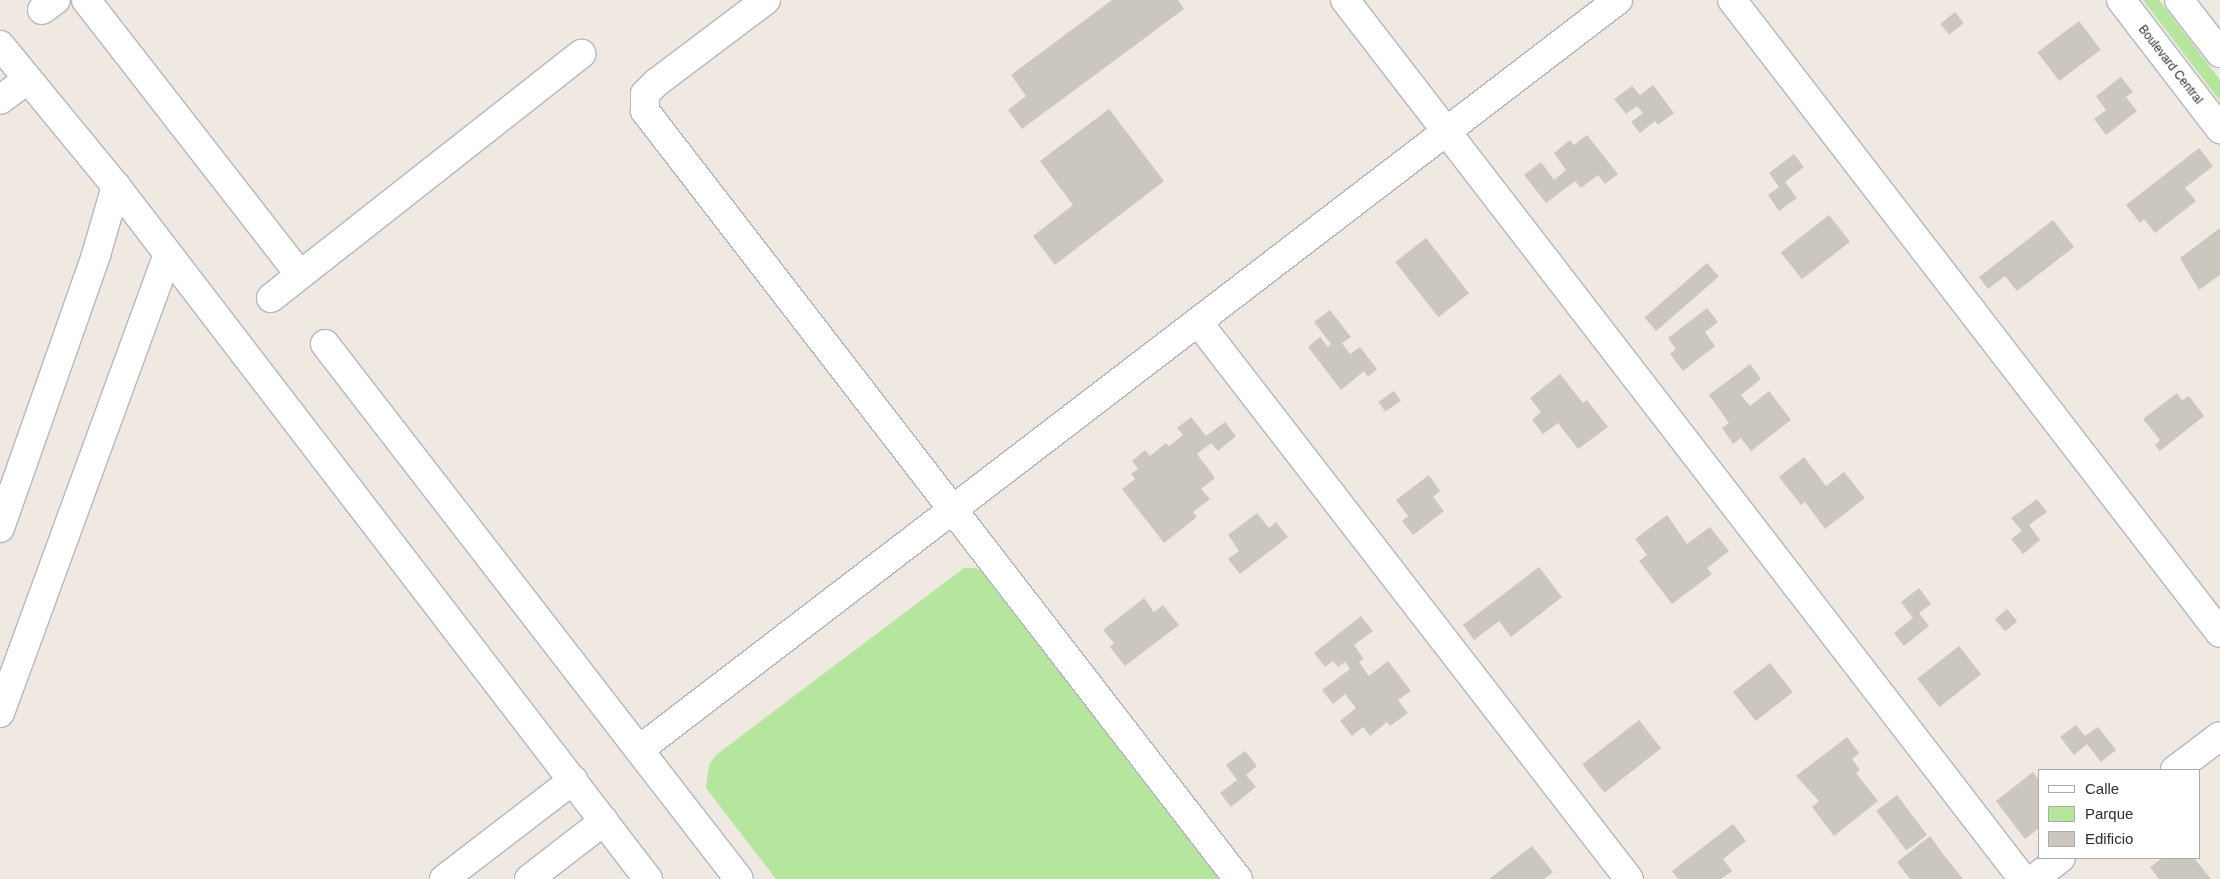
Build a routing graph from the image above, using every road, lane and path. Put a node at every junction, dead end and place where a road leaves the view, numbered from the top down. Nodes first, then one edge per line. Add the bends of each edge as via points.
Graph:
1 (86, 0) edge
2 (766, 0) edge
3 (1345, 0) edge
4 (1618, 0) edge
5 (1732, 0) edge
6 (2121, 0) edge
7 (2180, 0) edge
8 (0, 45) edge
9 (2220, 52) edge
10 (581, 54) dead end
11 (27, 80) junction
12 (0, 100) edge
13 (2220, 129) edge
14 (1446, 132) junction
15 (116, 186) junction
16 (167, 256) junction
17 (300, 275) junction
18 (272, 298) dead end
19 (1198, 322) junction
20 (325, 344) dead end
21 (953, 510) junction
22 (0, 528) edge
23 (2220, 633) edge
24 (0, 713) edge
25 (2220, 736) edge
26 (640, 749) junction
27 (2176, 769) edge
28 (574, 780) junction
29 (604, 821) junction
30 (2060, 859) edge
31 (444, 879) edge
32 (529, 879) edge
33 (648, 879) edge
34 (739, 879) edge
35 (1238, 879) edge
36 (1629, 879) edge
37 (2023, 879) edge
38 (2034, 879) edge

1 - 17 street
2 - 21 street via 657,82 645,94 645,111
3 - 14 street
4 - 14 street
5 - 23 street
6 - 13 street, Boulevard Central
7 - 9 street
8 - 11 street
10 - 17 street
11 - 12 street
11 - 15 street
14 - 19 street
14 - 37 street
15 - 16 street
15 - 22 street via 96,255
16 - 24 street
16 - 28 street
17 - 18 street
19 - 21 street
19 - 36 street
20 - 26 street
21 - 26 street
21 - 35 street
25 - 27 street
26 - 34 street
28 - 29 street
28 - 31 street
29 - 32 street
29 - 33 street
30 - 38 street

